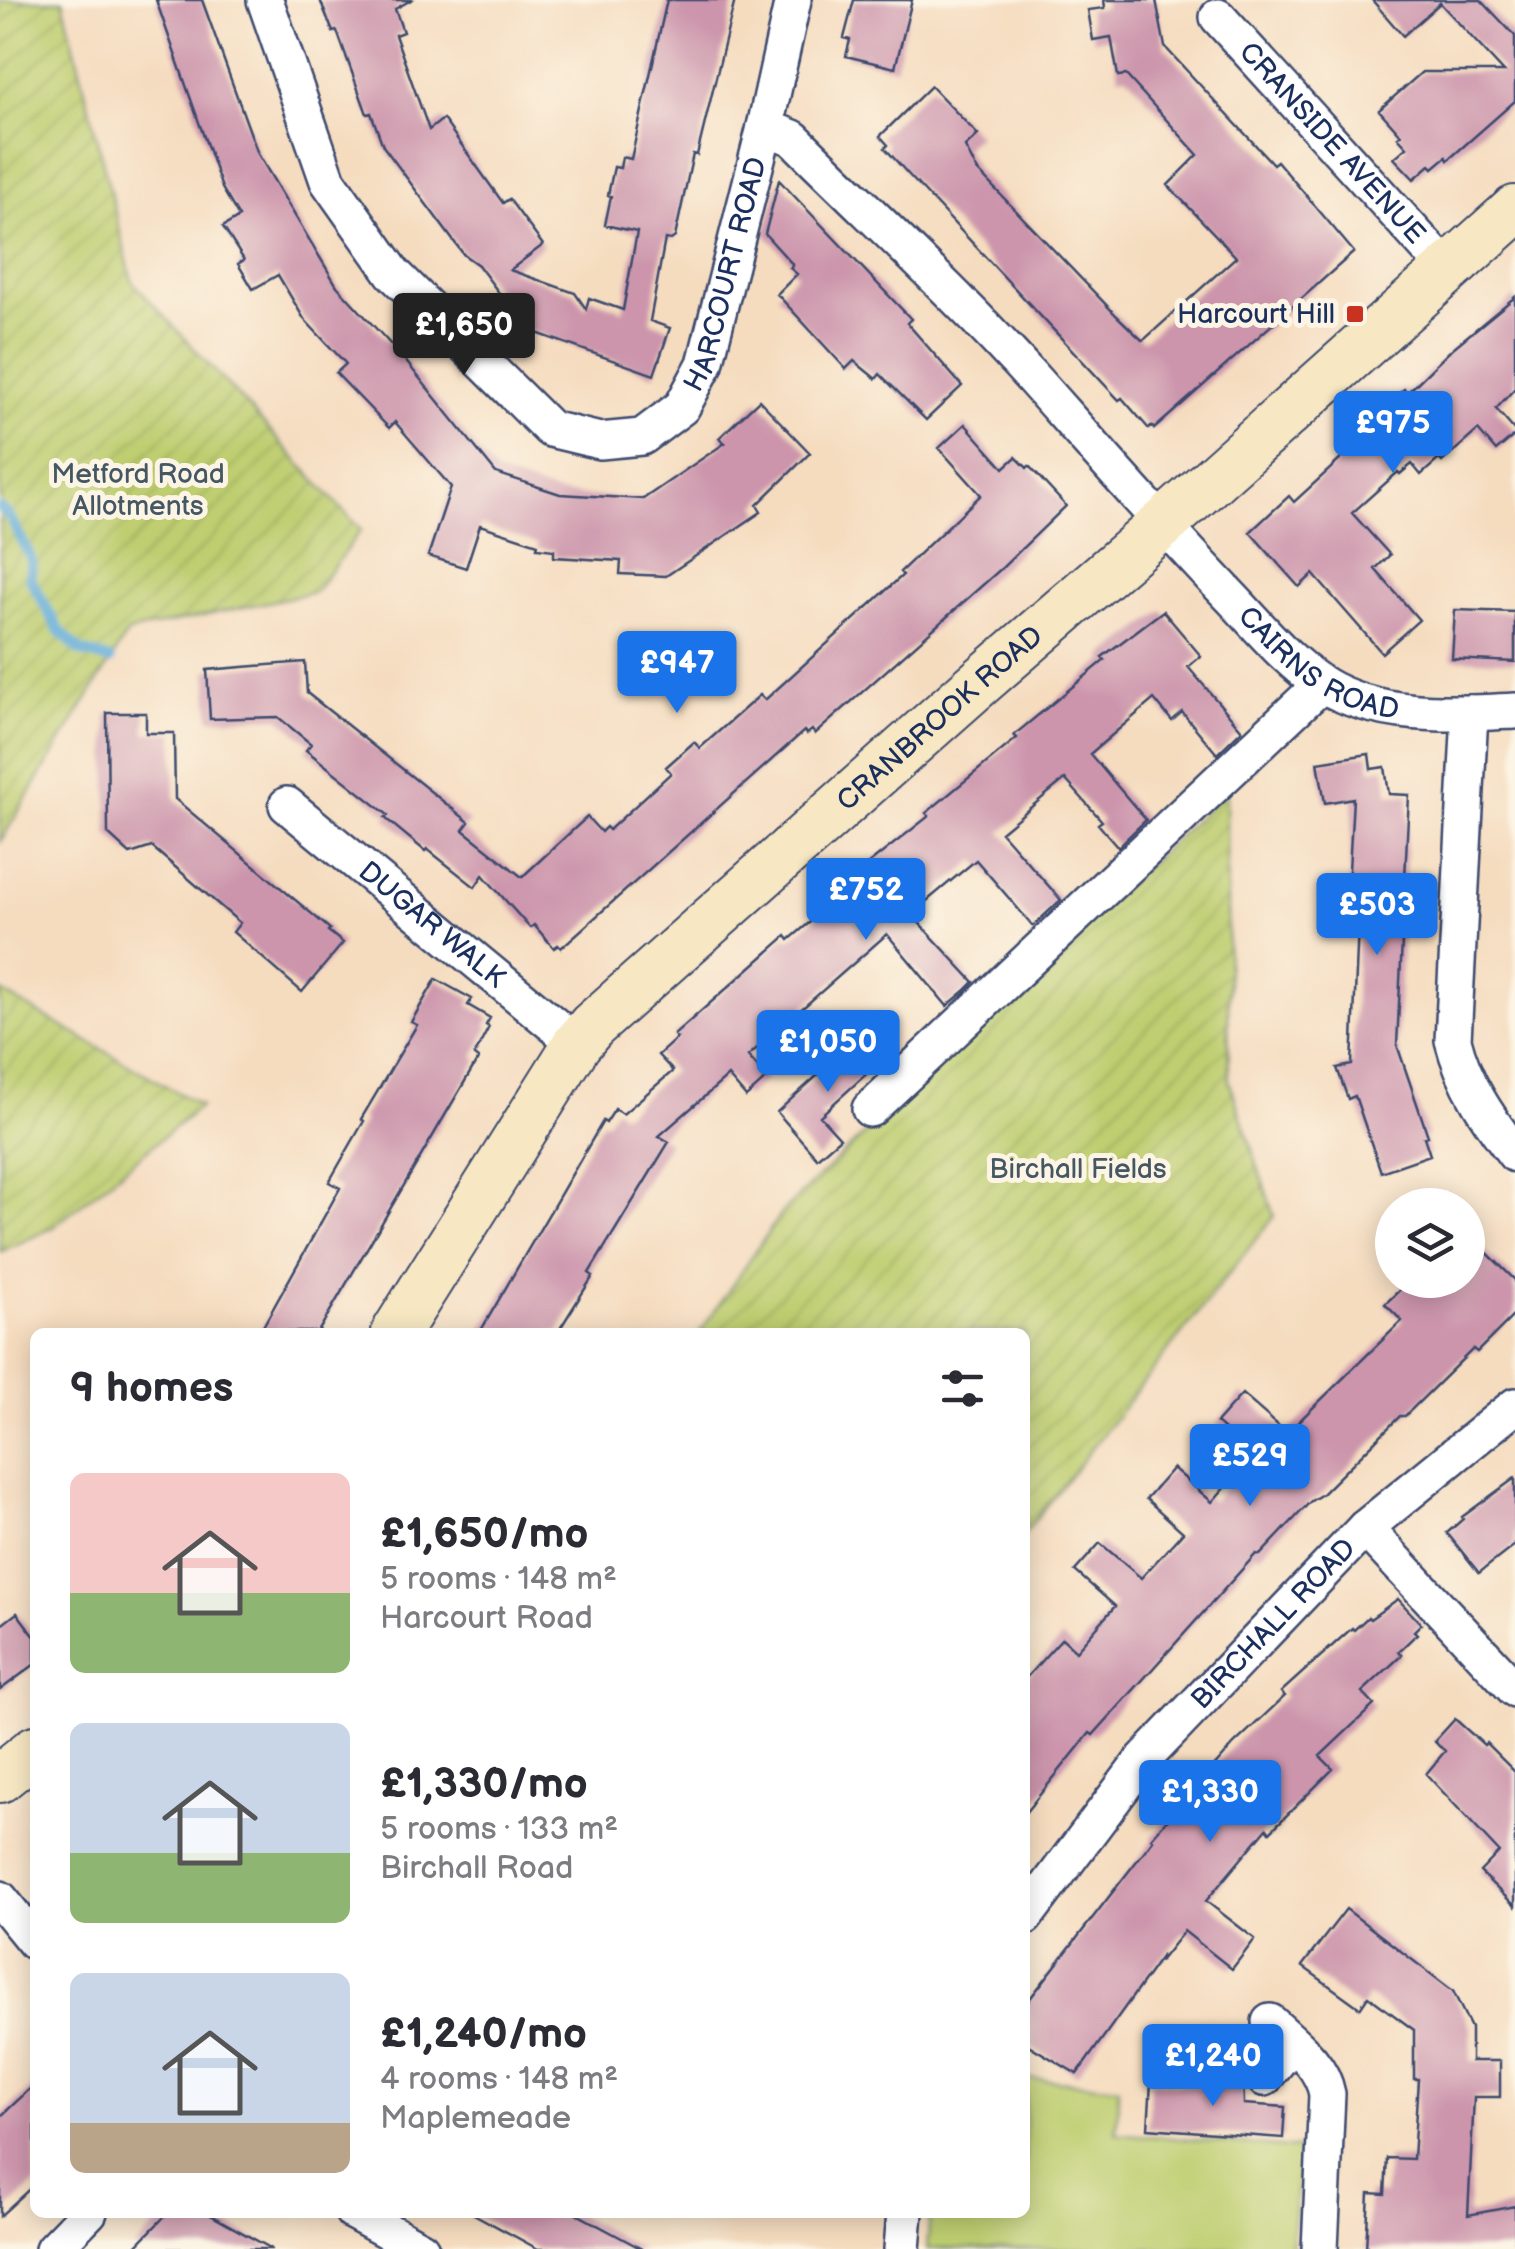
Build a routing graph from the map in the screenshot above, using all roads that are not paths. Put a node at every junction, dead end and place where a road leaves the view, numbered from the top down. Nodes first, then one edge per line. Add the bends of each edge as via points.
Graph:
1 (265, 0) edge
2 (793, 0) edge
3 (1218, 17) dead end
4 (765, 126) junction
5 (1515, 210) edge
6 (1447, 269) junction
7 (1162, 526) junction
8 (1322, 684) junction
9 (1515, 711) edge
10 (1470, 713) junction
11 (287, 805) dead end
12 (577, 1044) junction
13 (870, 1109) dead end
14 (1515, 1154) edge
15 (399, 1328) edge
16 (1515, 1406) edge
17 (1365, 1528) junction
18 (1515, 1689) edge
19 (30, 1754) edge
20 (0, 1778) edge
21 (0, 1899) edge
22 (1030, 1910) edge
23 (30, 1936) edge
24 (1264, 2078) dead end
25 (82, 2218) edge
26 (364, 2218) edge
27 (905, 2218) edge
28 (53, 2249) edge
29 (421, 2249) edge
30 (902, 2249) edge
31 (1320, 2249) edge

1 - 4 street, HARCOURT ROAD via 328,182 393,273 550,430 600,440 642,437 682,407 705,364
2 - 4 street, HARCOURT ROAD
3 - 6 street, CRANSIDE AVENUE
4 - 7 street via 793,138 1010,354
5 - 6 main road, CRANBROOK ROAD
6 - 7 main road, CRANBROOK ROAD
7 - 8 street, CAIRNS ROAD
7 - 12 main road, CRANBROOK ROAD via 674,950
8 - 10 street, CAIRNS ROAD via 1394,710
8 - 13 street
9 - 10 street, CAIRNS ROAD
10 - 14 street via 1453,1040 1482,1111
11 - 12 street, DUGAR WALK
12 - 15 main road, CRANBROOK ROAD
16 - 17 street, BIRCHALL ROAD
17 - 18 street
17 - 22 street, BIRCHALL ROAD via 1143,1760
19 - 20 main road
21 - 23 street
24 - 31 street via 1281,2033 1324,2077
25 - 28 street
26 - 29 street
27 - 30 street

